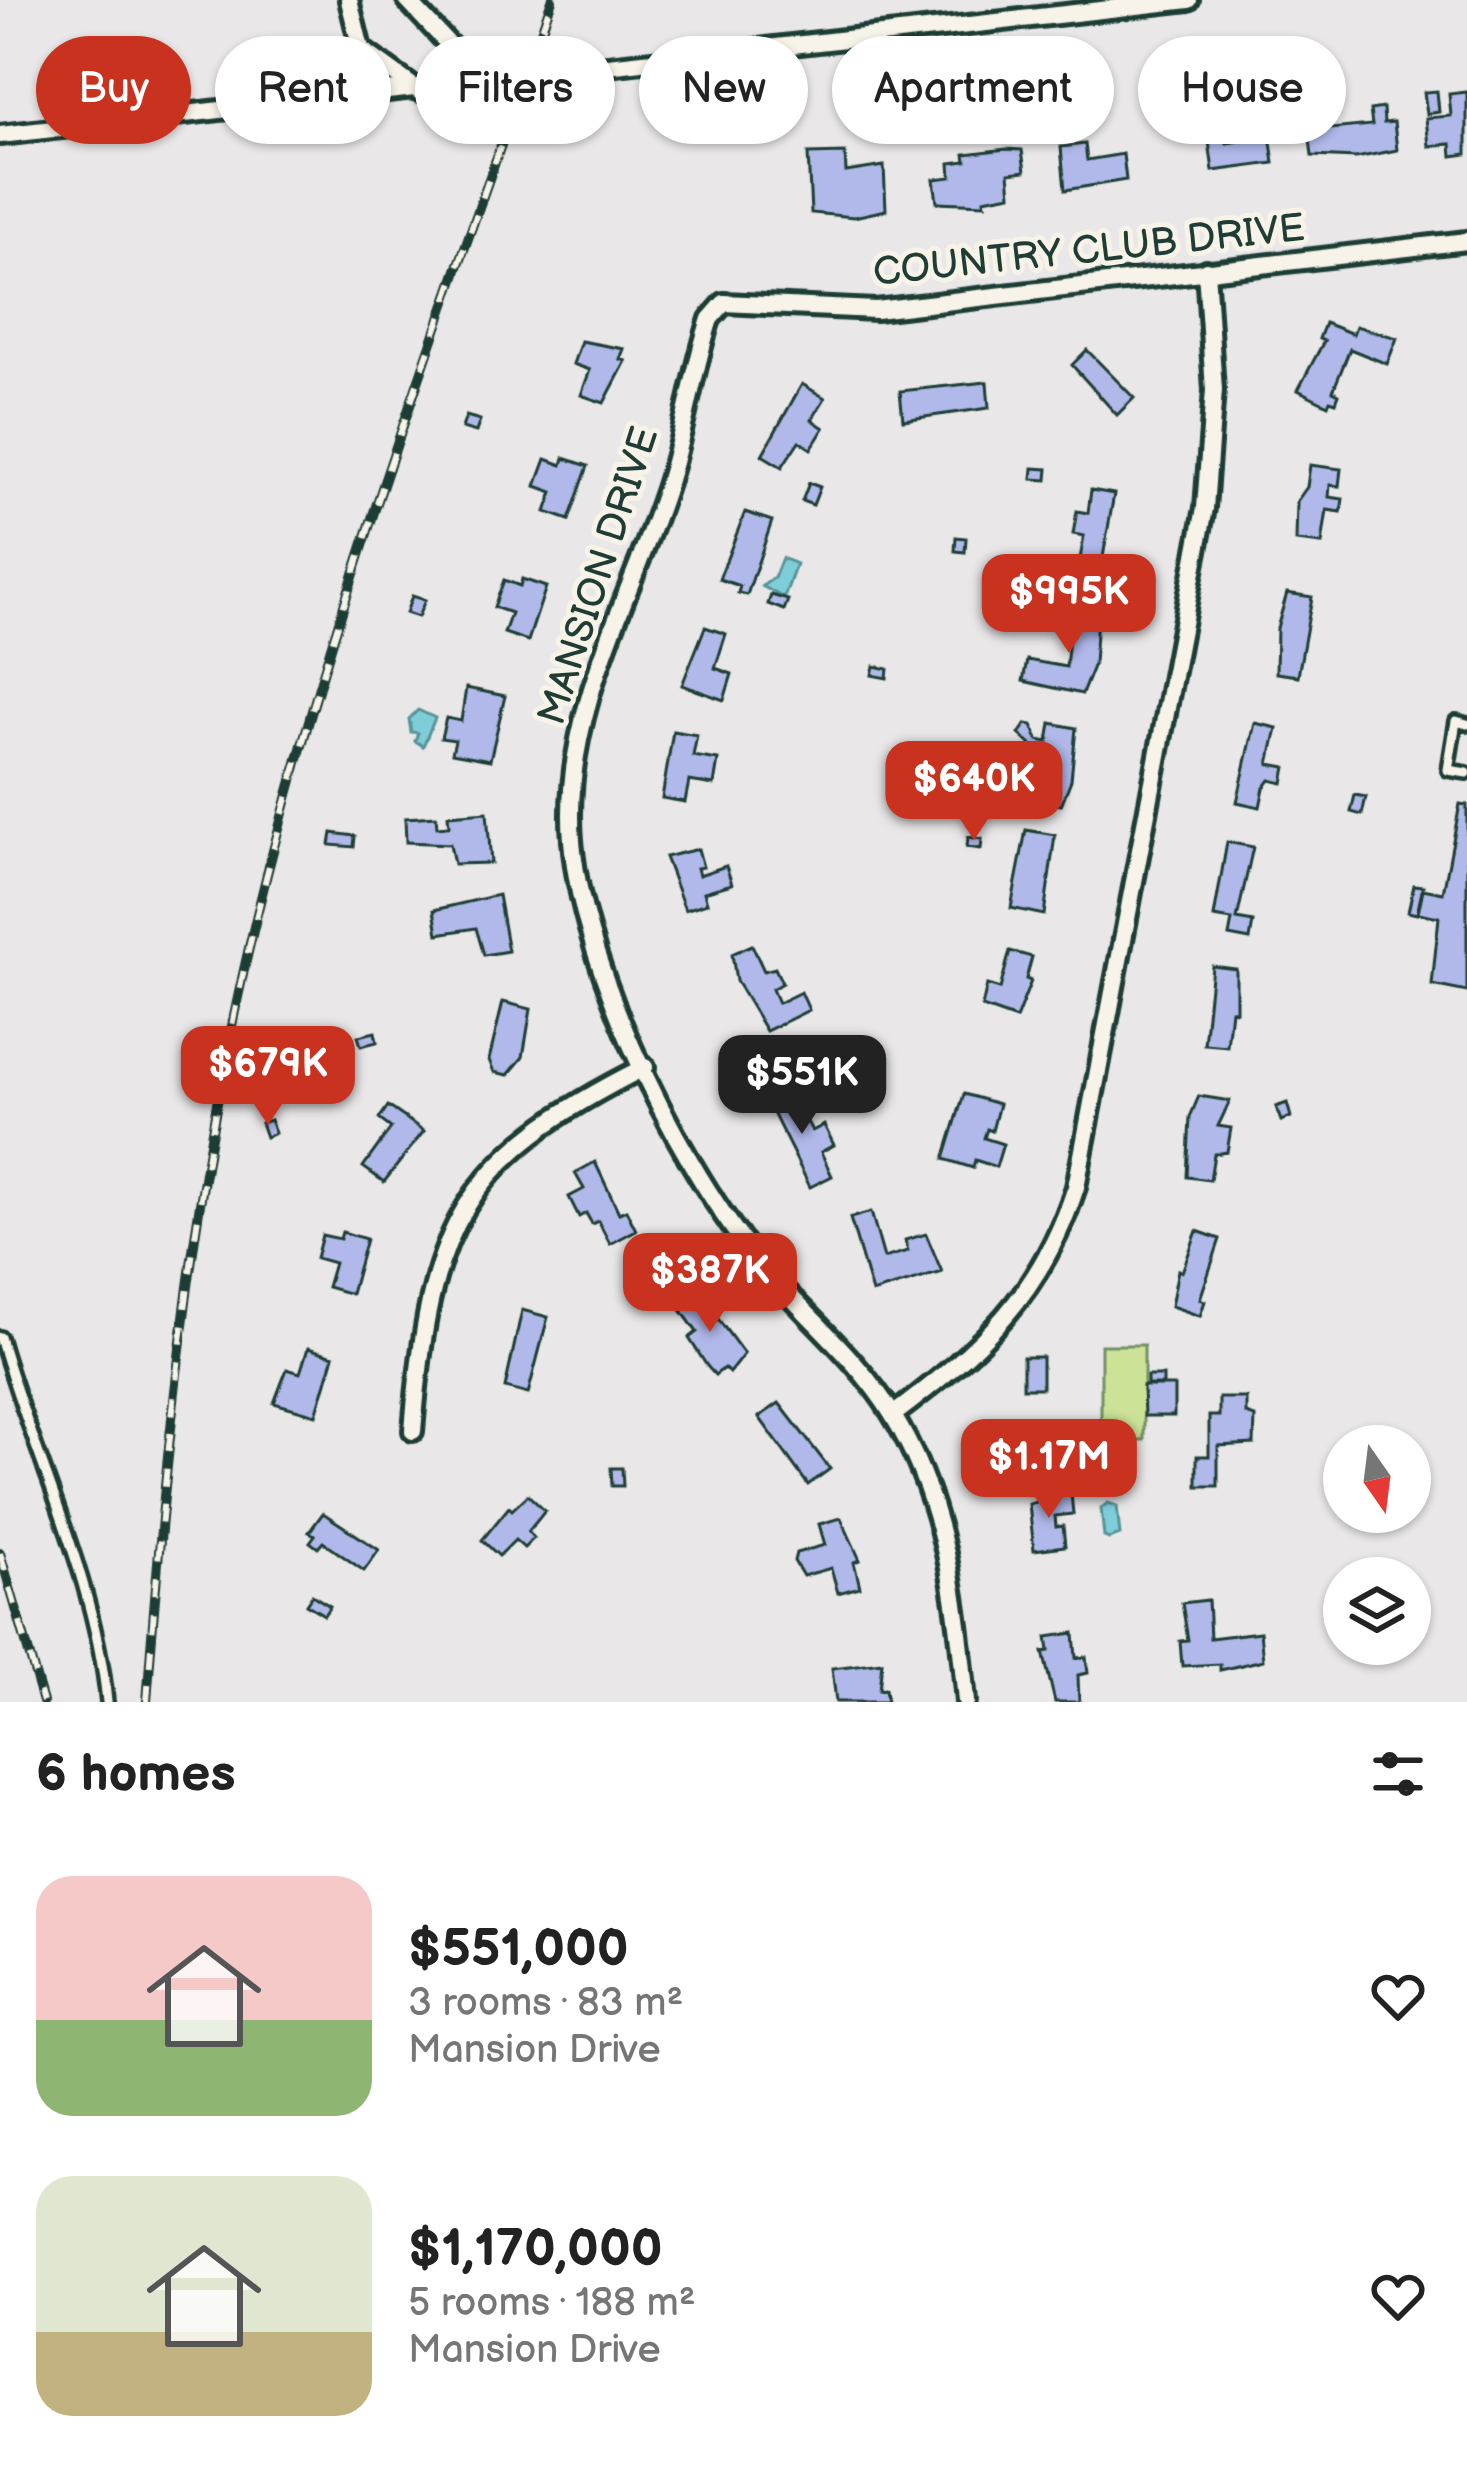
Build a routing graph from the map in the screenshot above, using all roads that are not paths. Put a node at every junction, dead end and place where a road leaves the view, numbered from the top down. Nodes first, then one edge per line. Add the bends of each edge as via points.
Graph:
1 (350, 0) edge
2 (407, 0) edge
3 (1189, 0) edge
4 (441, 36) edge
5 (615, 66) edge
6 (415, 89) edge
7 (415, 91) edge
8 (0, 135) edge
9 (1467, 241) edge
10 (1206, 270) junction
11 (719, 305) joint
12 (1467, 724) edge
13 (1467, 773) edge
14 (645, 1067) junction
15 (0, 1337) edge
16 (893, 1415) junction
17 (413, 1431) dead end
18 (107, 1702) edge
19 (966, 1702) edge

1 - 6 street via 361,49
2 - 4 street
3 - 5 street
7 - 8 street
9 - 10 street, COUNTRY CLUB DRIVE
10 - 11 street, COUNTRY CLUB DRIVE via 859,311
10 - 16 street via 1214,390 1209,479 1076,1187 1060,1233 1007,1318
11 - 14 street, MANSION DRIVE via 574,764 576,885
12 - 13 lane via 1456,722 1448,770
14 - 16 street, MANSION DRIVE via 730,1224
14 - 17 street via 543,1123 464,1209 433,1284
15 - 18 lane via 73,1551
16 - 19 street, MANSION DRIVE via 943,1534

